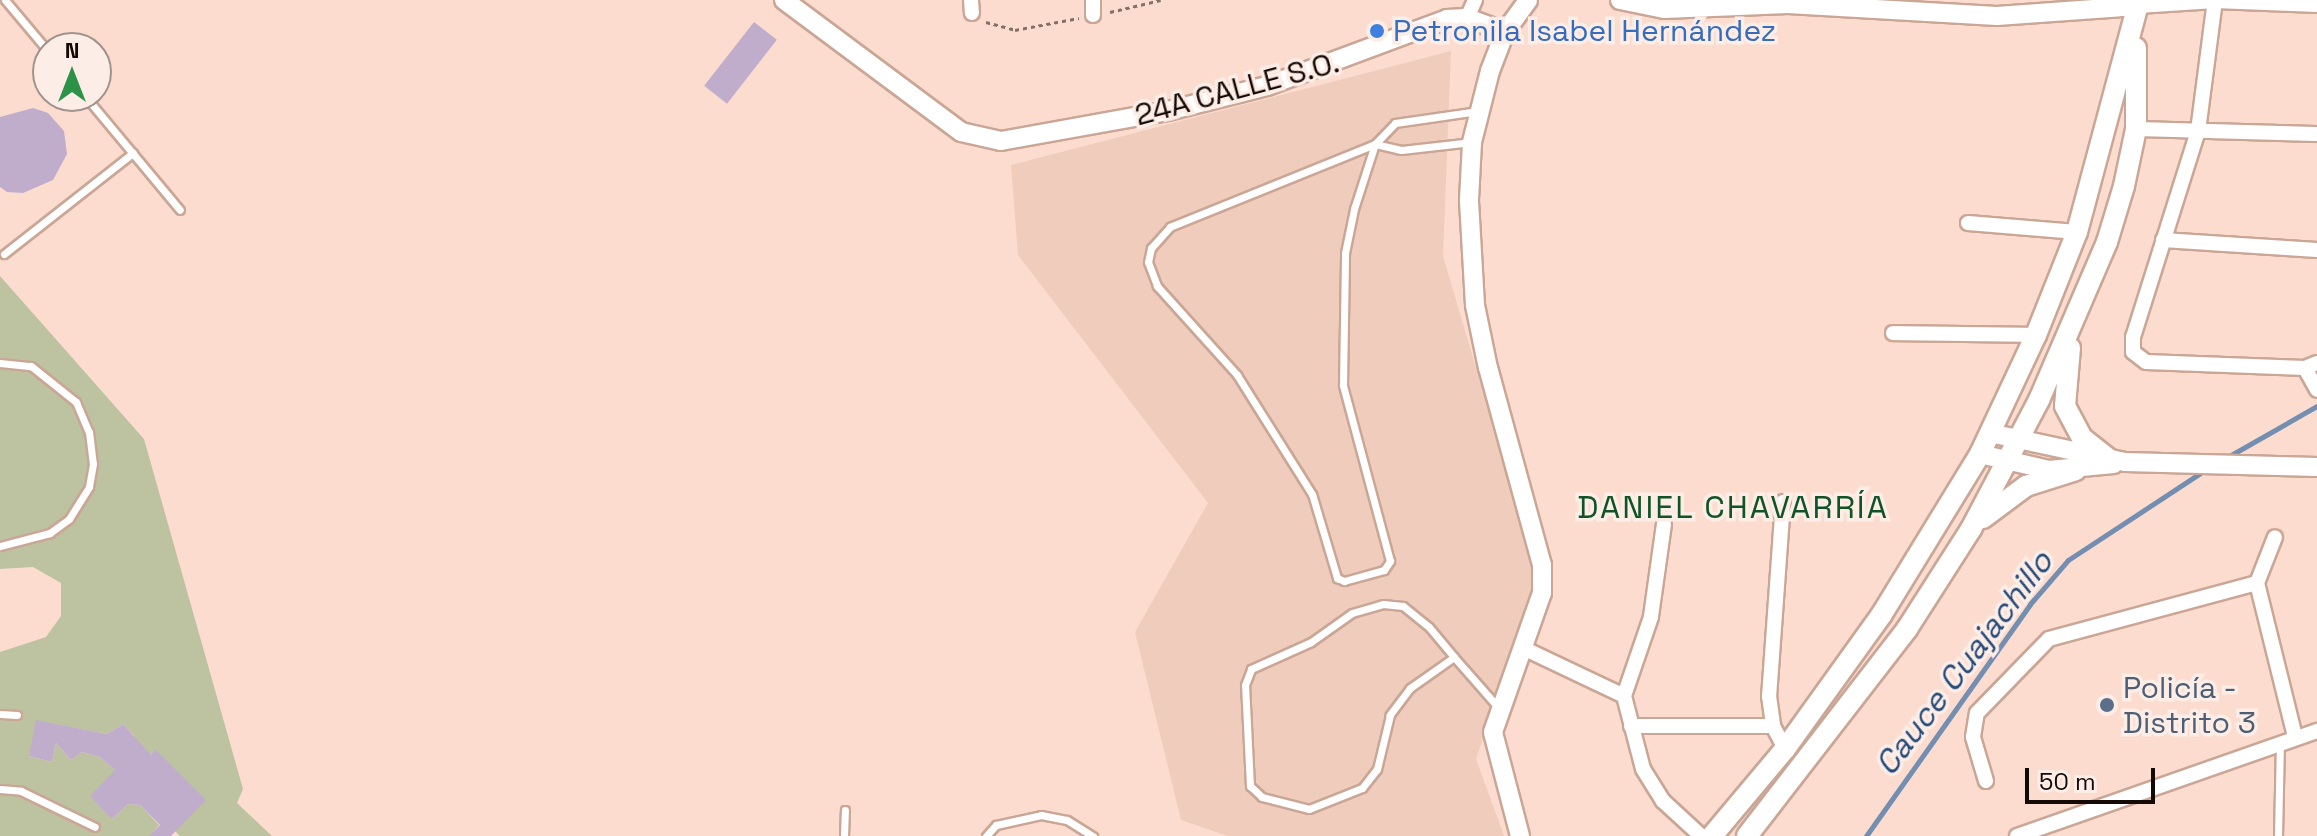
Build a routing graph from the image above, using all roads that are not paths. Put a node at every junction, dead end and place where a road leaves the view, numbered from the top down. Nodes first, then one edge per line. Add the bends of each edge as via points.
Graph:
1 (5, 0) edge
2 (784, 0) edge
3 (1475, 0) edge
4 (1620, 0) edge
5 (1525, 1) edge
6 (2215, 1) edge
7 (2138, 3) edge
8 (2317, 5) edge
9 (1467, 18) junction
10 (2134, 31) junction
11 (32, 32) edge
12 (1505, 32) junction
13 (1478, 111) junction
14 (98, 112) edge
15 (2136, 129) junction
16 (2198, 131) junction
17 (2317, 134) edge
18 (1472, 142) junction
19 (1375, 144) junction
20 (133, 153) junction
21 (180, 210) dead end
22 (1968, 223) dead end
23 (2077, 232) junction
24 (2163, 240) junction
25 (2317, 250) edge
26 (4, 254) dead end
27 (2073, 324) junction
28 (1893, 333) dead end
29 (2036, 335) junction
30 (0, 363) edge
31 (2311, 366) edge
32 (2317, 390) edge
33 (1990, 433) junction
34 (2018, 442) junction
35 (1980, 454) junction
36 (2116, 460) junction
37 (2008, 463) junction
38 (2317, 467) edge
39 (2076, 470) junction
40 (1783, 502) dead end
41 (1664, 524) dead end
42 (1971, 529) junction
43 (2275, 537) dead end
44 (0, 546) edge
45 (2257, 583) junction
46 (1523, 648) junction
47 (1454, 657) junction
48 (1624, 696) junction
49 (1498, 707) junction
50 (0, 714) edge
51 (17, 715) dead end
52 (1631, 726) junction
53 (1773, 726) junction
54 (2317, 731) edge
55 (2288, 739) junction
56 (1785, 749) junction
57 (1986, 781) dead end
58 (0, 789) edge
59 (845, 810) dead end
60 (95, 827) dead end
61 (844, 836) edge
62 (986, 836) edge
63 (1093, 836) edge
64 (1520, 836) edge
65 (1701, 836) edge
66 (1712, 836) edge
67 (1747, 836) edge
68 (2017, 836) edge
69 (2278, 836) edge

1 - 11 lane
2 - 9 street, 24A CALLE S.O. via 961,132 1001,141 1168,111 1267,86 1344,61 1423,25
3 - 9 street
4 - 7 street via 1664,9 1788,4 1997,16
5 - 12 street
6 - 7 street
6 - 8 street
6 - 16 street
7 - 10 main road
9 - 12 street
10 - 15 main road
10 - 23 main road
12 - 13 street
13 - 18 street
13 - 19 lane via 1395,123
14 - 20 lane
15 - 16 street
15 - 27 main road via 2107,242
16 - 17 street
16 - 24 street
18 - 19 lane via 1401,150
18 - 46 street via 1469,243 1475,305 1542,565 1542,593
19 - 19 lane via 1170,227 1155,239 1148,262 1157,286 1237,375 1297,469 1320,509 1337,578 1344,581 1384,570 1390,561 1356,440 1341,349 1345,253
20 - 21 lane
20 - 26 lane
22 - 23 street
23 - 29 main road
24 - 25 street
24 - 31 street via 2133,352 2146,362
27 - 34 main road
27 - 36 main road via 2065,406 2082,438
28 - 29 street
29 - 33 main road
30 - 44 lane via 31,366 76,402 89,432 93,464 89,487 69,519 50,533
31 - 32 street
33 - 34 street
33 - 35 main road
34 - 36 street
34 - 37 main road
35 - 37 street
35 - 56 main road via 1922,553
36 - 38 street
36 - 39 street
37 - 39 street
37 - 42 main road
39 - 42 main road via 2026,486
40 - 53 street via 1771,654
41 - 48 street via 1651,617
42 - 67 main road via 1907,629
43 - 45 street
45 - 55 street
45 - 57 street via 2049,639 1977,713 1973,737
46 - 48 street
46 - 49 street
47 - 47 lane via 1403,606 1383,604 1352,613 1311,642 1251,669 1245,685 1250,786 1262,797 1309,809 1362,788 1377,769 1390,715 1410,688
47 - 49 lane
48 - 52 street
49 - 64 street via 1493,732 1496,760
50 - 51 lane
52 - 53 street
52 - 65 street via 1643,769 1663,801
53 - 56 street
54 - 55 street
55 - 68 street
55 - 69 lane
56 - 66 main road
58 - 60 lane via 21,791
59 - 61 lane
62 - 63 lane via 996,825 1041,815 1067,820

